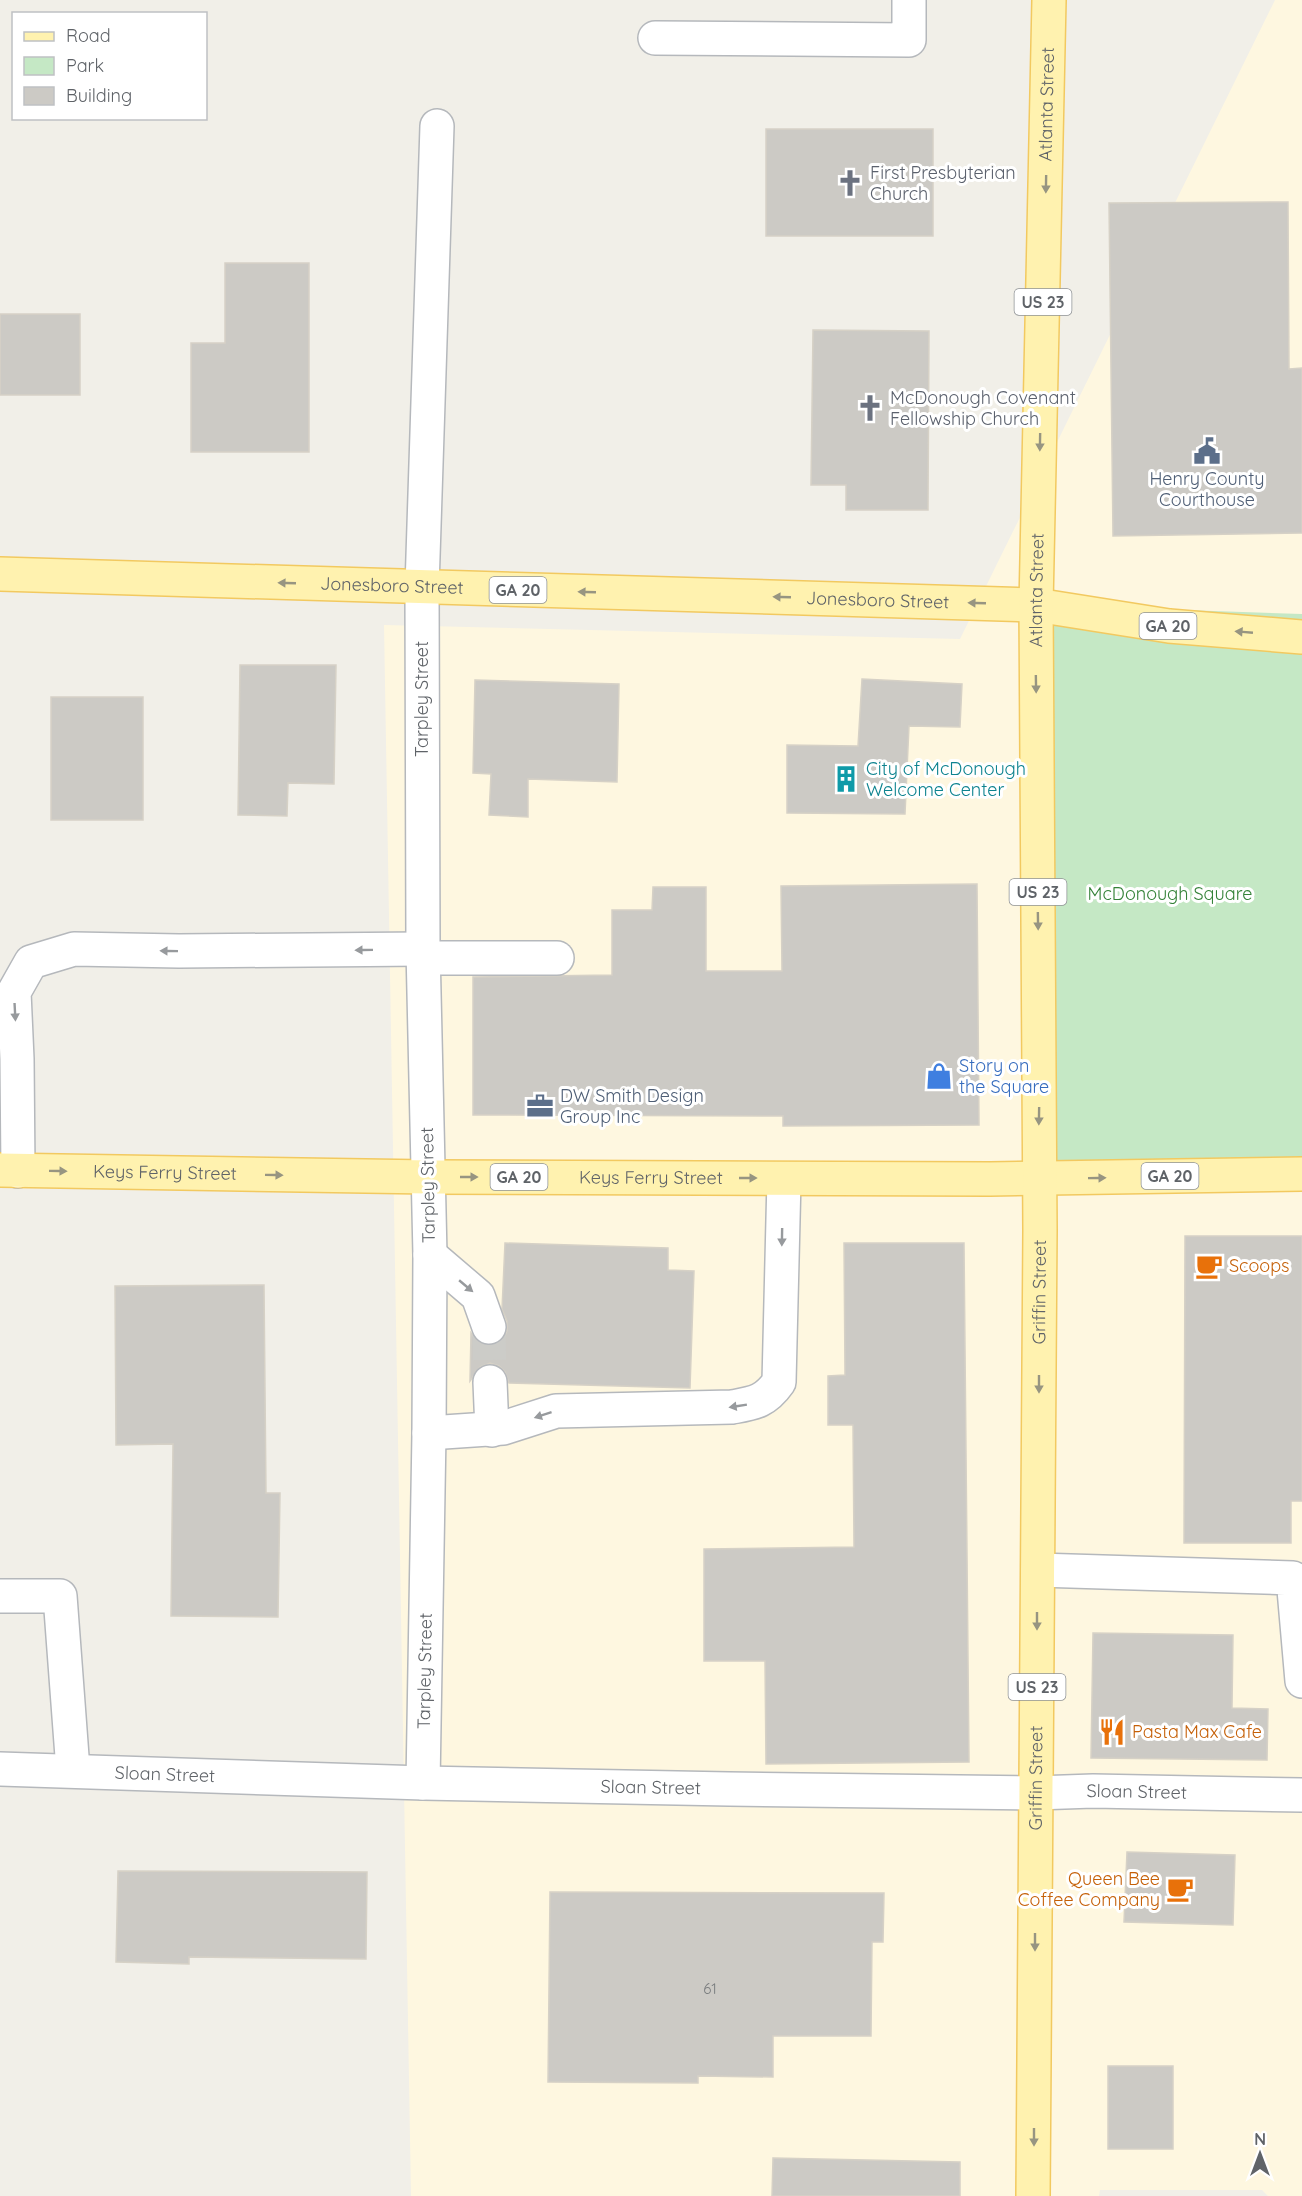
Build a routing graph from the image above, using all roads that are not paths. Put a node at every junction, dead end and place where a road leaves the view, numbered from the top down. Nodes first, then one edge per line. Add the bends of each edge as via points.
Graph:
1 (909, 0) edge
2 (1049, 0) edge
3 (655, 38) dead end
4 (438, 126) dead end
5 (0, 574) edge
6 (422, 587) junction
7 (1036, 604) junction
8 (1302, 637) edge
9 (423, 954) junction
10 (557, 958) dead end
11 (9, 1170) edge
12 (1302, 1174) edge
13 (429, 1177) junction
14 (784, 1179) junction
15 (1039, 1179) junction
16 (430, 1255) junction
17 (489, 1327) tunnel mouth
18 (490, 1382) tunnel mouth
19 (492, 1430) junction
20 (429, 1433) junction
21 (1038, 1570) junction
22 (0, 1596) edge
23 (1302, 1681) edge
24 (0, 1769) edge
25 (73, 1770) junction
26 (423, 1783) junction
27 (1299, 1786) edge
28 (1036, 1793) junction
29 (1033, 2196) edge

1 - 3 street via 909,40
2 -> 7 main road, Atlanta Street / US 23
4 - 6 street, Tarpley Street
6 -> 5 main road, Jonesboro Street / GA 20
7 -> 6 main road, Jonesboro Street / GA 20
6 - 9 street, Tarpley Street
8 -> 7 main road, GA 20 via 1169,626
7 -> 15 main road, Atlanta Street / US 23
9 - 10 street
9 -> 11 street via 74,949 31,962 14,992 17,1059
9 - 13 street, Tarpley Street
11 -> 13 main road, Keys Ferry Street / GA 20
15 -> 12 main road, Keys Ferry Street / GA 20
13 -> 14 main road, Keys Ferry Street / GA 20
13 - 16 street, Tarpley Street
14 - 15 main road, Keys Ferry Street / GA 20
14 -> 19 street via 779,1382 771,1392 757,1403 732,1407 556,1411
15 -> 21 main road, Griffin Street / US 23
16 -> 17 street via 478,1296
16 - 20 street, Tarpley Street
18 - 19 street
19 - 20 street
20 - 26 street, Tarpley Street
21 - 23 street via 1293,1578
21 -> 28 main road, Griffin Street / US 23
22 - 25 street via 60,1596
24 - 25 street, Sloan Street
25 - 26 street, Sloan Street
26 - 28 street, Sloan Street
27 - 28 street, Sloan Street
28 -> 29 main road, Griffin Street / US 23

